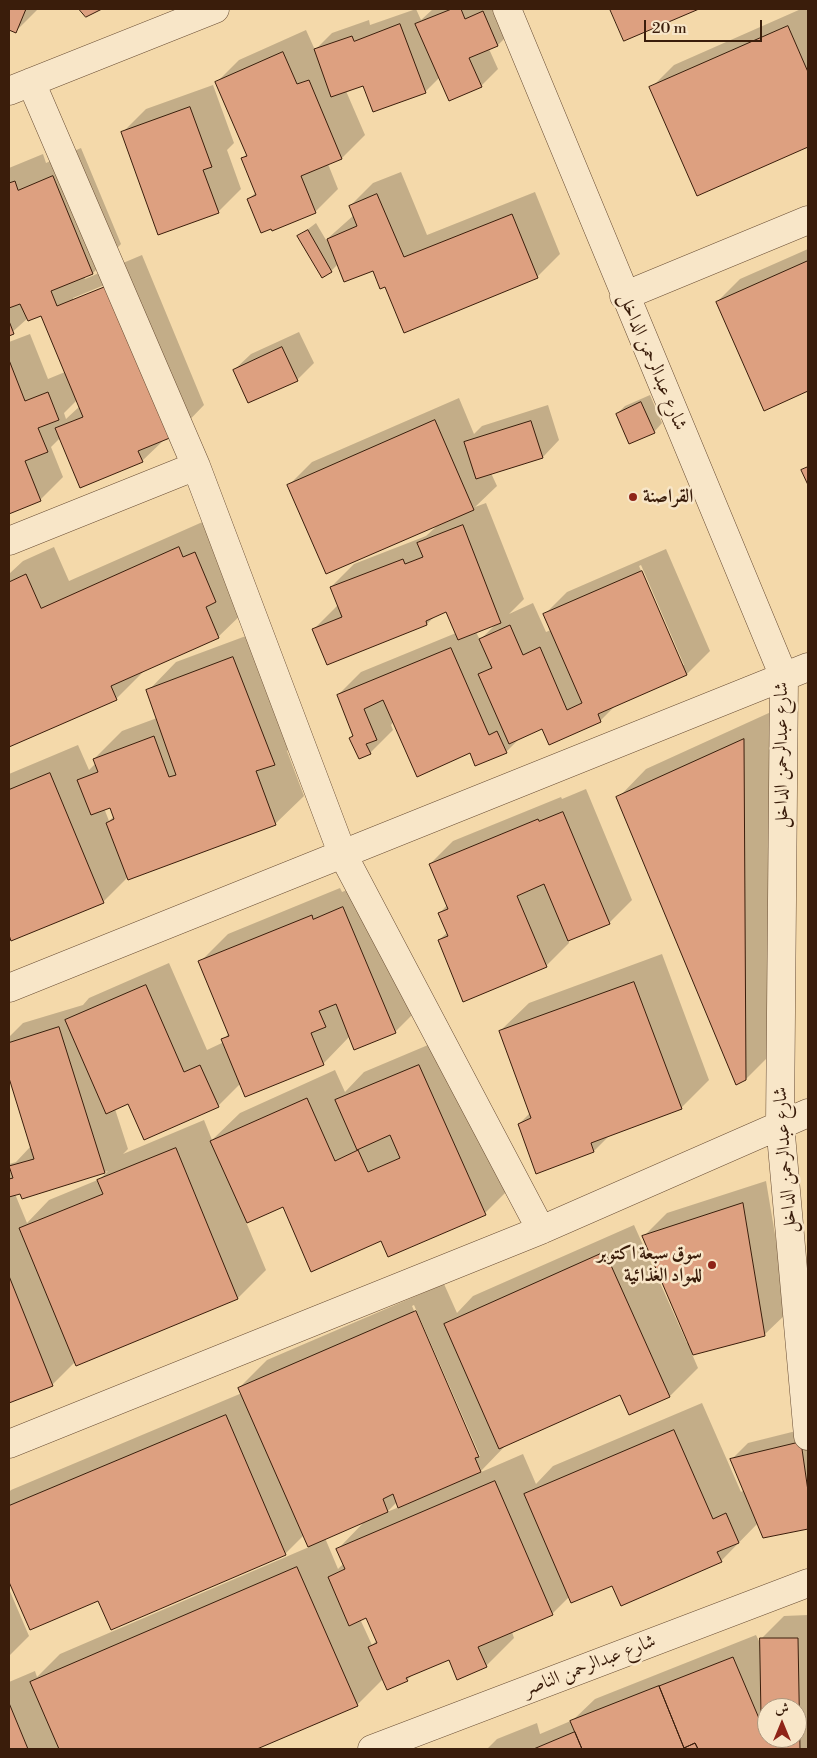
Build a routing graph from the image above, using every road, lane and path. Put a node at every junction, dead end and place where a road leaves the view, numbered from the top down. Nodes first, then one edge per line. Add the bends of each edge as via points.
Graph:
1 (215, 9) edge
2 (507, 9) edge
3 (20, 87) edge
4 (808, 220) edge
5 (624, 296) junction
6 (196, 466) junction
7 (9, 541) edge
8 (796, 672) edge
9 (342, 853) junction
10 (9, 988) edge
11 (808, 1113) edge
12 (780, 1124) junction
13 (541, 1230) junction
14 (808, 1436) edge
15 (9, 1444) edge
16 (808, 1583) edge
17 (372, 1749) edge

1 - 3 street
2 - 5 street, شارع عبدالرحمن الداخل
3 - 6 street
4 - 5 street
5 - 8 street, شارع عبدالرحمن الداخل
6 - 7 street
6 - 9 street
8 - 9 street
8 - 12 street, شارع عبدالرحمن الداخل
9 - 10 street
9 - 13 street
11 - 12 street
12 - 13 street
12 - 14 street, شارع عبدالرحمن الداخل
13 - 15 street
16 - 17 street, شارع عبدالرحمن الناصر

